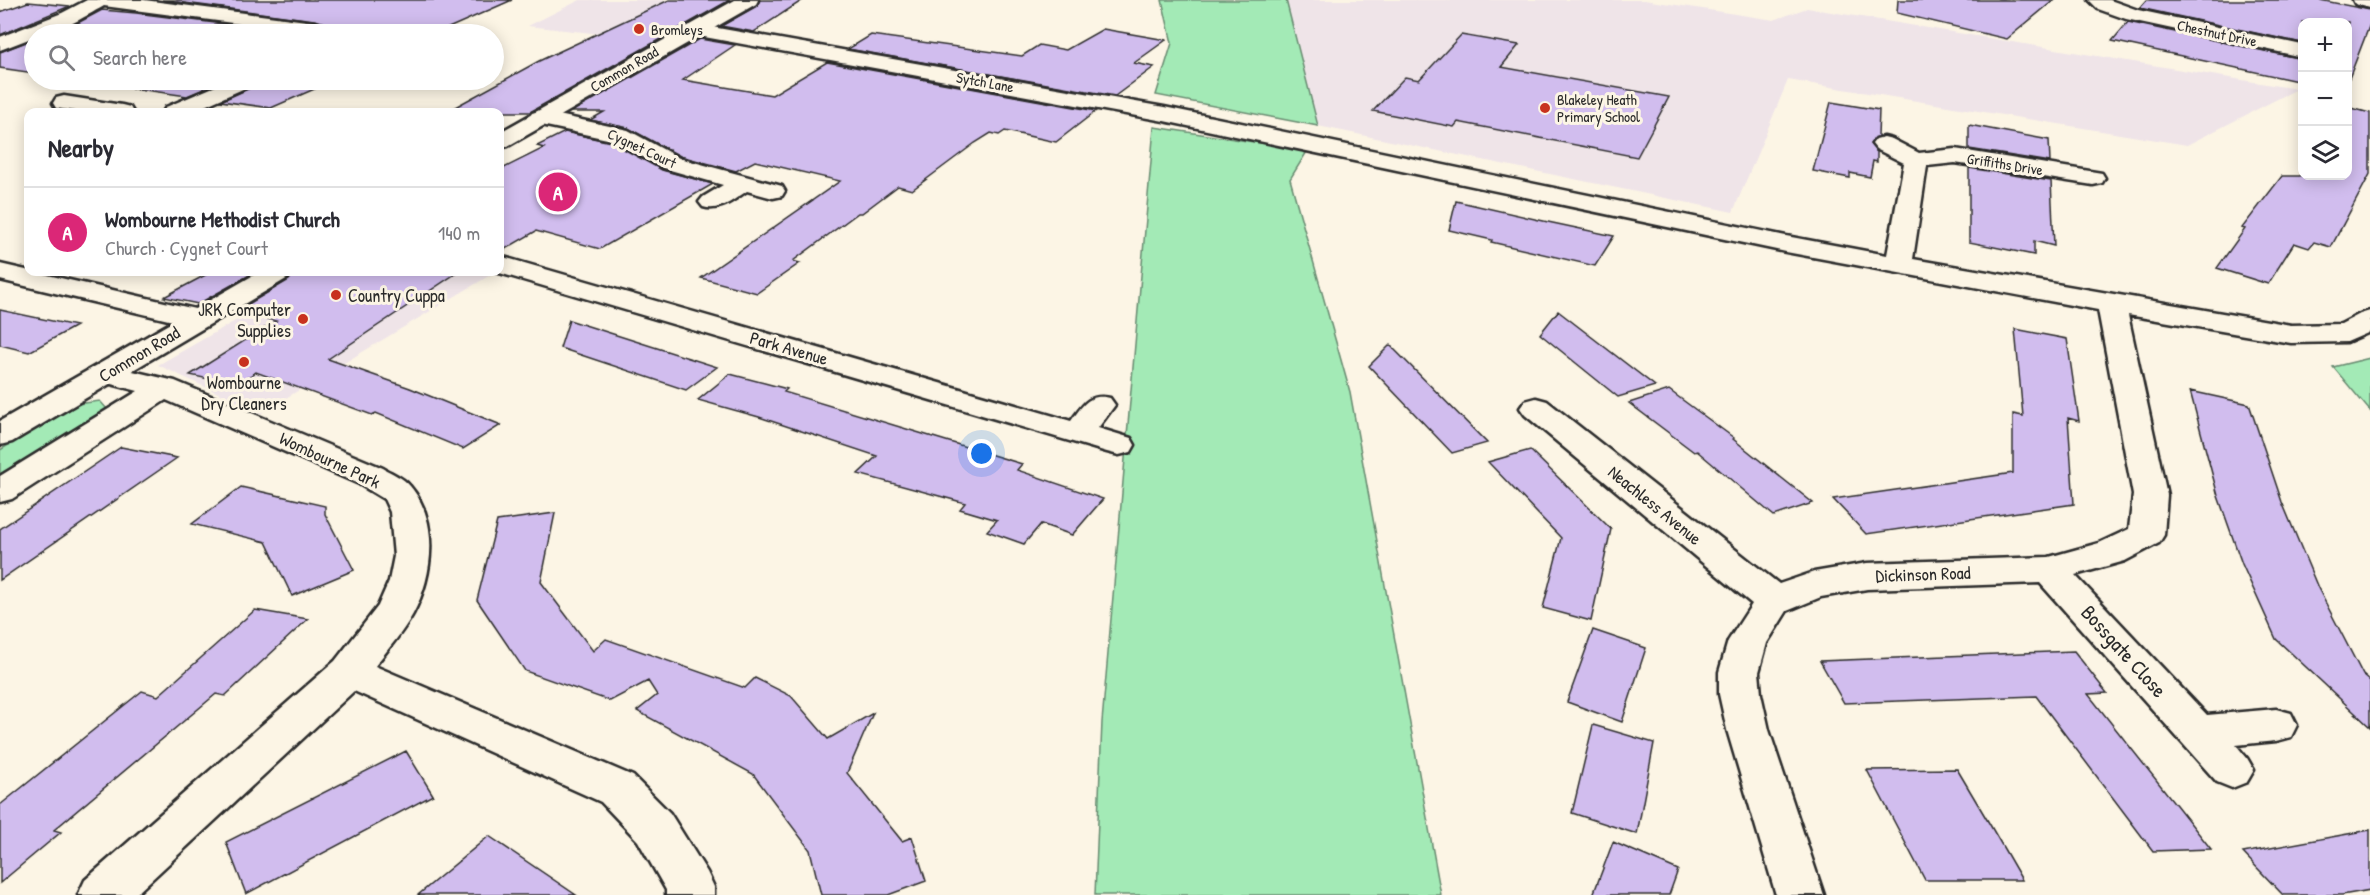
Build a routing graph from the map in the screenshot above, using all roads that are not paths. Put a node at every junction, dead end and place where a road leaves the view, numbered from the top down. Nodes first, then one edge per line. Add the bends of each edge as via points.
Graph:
1 (102, 0) edge
2 (749, 0) edge
3 (2098, 0) edge
4 (2362, 0) edge
5 (2370, 2) edge
6 (51, 24) edge
7 (284, 24) edge
8 (695, 30) junction
9 (24, 35) edge
10 (0, 44) edge
11 (2298, 50) edge
12 (224, 90) edge
13 (64, 103) dead end
14 (96, 108) edge
15 (183, 108) edge
16 (540, 118) junction
17 (504, 139) edge
18 (1884, 144) dead end
19 (1916, 160) junction
20 (2093, 178) dead end
21 (743, 183) junction
22 (773, 191) dead end
23 (712, 202) dead end
24 (504, 265) edge
25 (1899, 265) junction
26 (0, 272) edge
27 (271, 276) edge
28 (2111, 304) junction
29 (198, 318) junction
30 (2370, 320) edge
31 (107, 374) junction
32 (164, 388) junction
33 (1099, 405) dead end
34 (1536, 408) dead end
35 (1078, 433) junction
36 (0, 435) edge
37 (1119, 445) dead end
38 (0, 490) edge
39 (2049, 570) junction
40 (1774, 601) junction
41 (349, 672) junction
42 (2276, 725) dead end
43 (2198, 732) junction
44 (2232, 770) dead end
45 (102, 895) edge
46 (690, 895) edge
47 (1800, 895) edge

1 - 6 street
1 - 7 street
2 - 8 street, Common Road
3 - 11 street, Chestnut Drive via 2133,15
4 - 5 street
8 - 16 street, Common Road
8 - 25 street, Sytch Lane via 1164,114
9 - 10 street
12 - 15 street
13 - 14 street
16 - 17 street, Common Road
16 - 21 street, Cygnet Court via 620,135 671,164
18 - 19 street
19 - 20 street, Griffiths Drive via 1955,156
19 - 25 street
21 - 22 street, Cygnet Court
21 - 23 street
24 - 35 street, Park Avenue
25 - 28 street, Sytch Lane
26 - 29 street
27 - 29 street, Common Road
28 - 30 street, Sytch Lane via 2291,334 2347,333
28 - 39 street, Dickinson Road via 2150,495 2146,535 2112,552
29 - 31 street, Common Road
31 - 32 street, Wombourne Park
31 - 36 street, Common Road
32 - 38 street
32 - 41 street, Wombourne Park via 334,459 397,492 408,512 411,531 408,581 395,612
33 - 35 street
34 - 40 street, Neachless Avenue
35 - 37 street, Park Avenue
39 - 40 street, Dickinson Road via 1868,576 1814,585
39 - 43 street, Bossgate Close
40 - 47 street via 1748,641 1739,672 1740,694
41 - 45 street, Wombourne Park
41 - 46 street via 617,789 654,827 690,886
42 - 43 street
43 - 44 street, Bossgate Close

